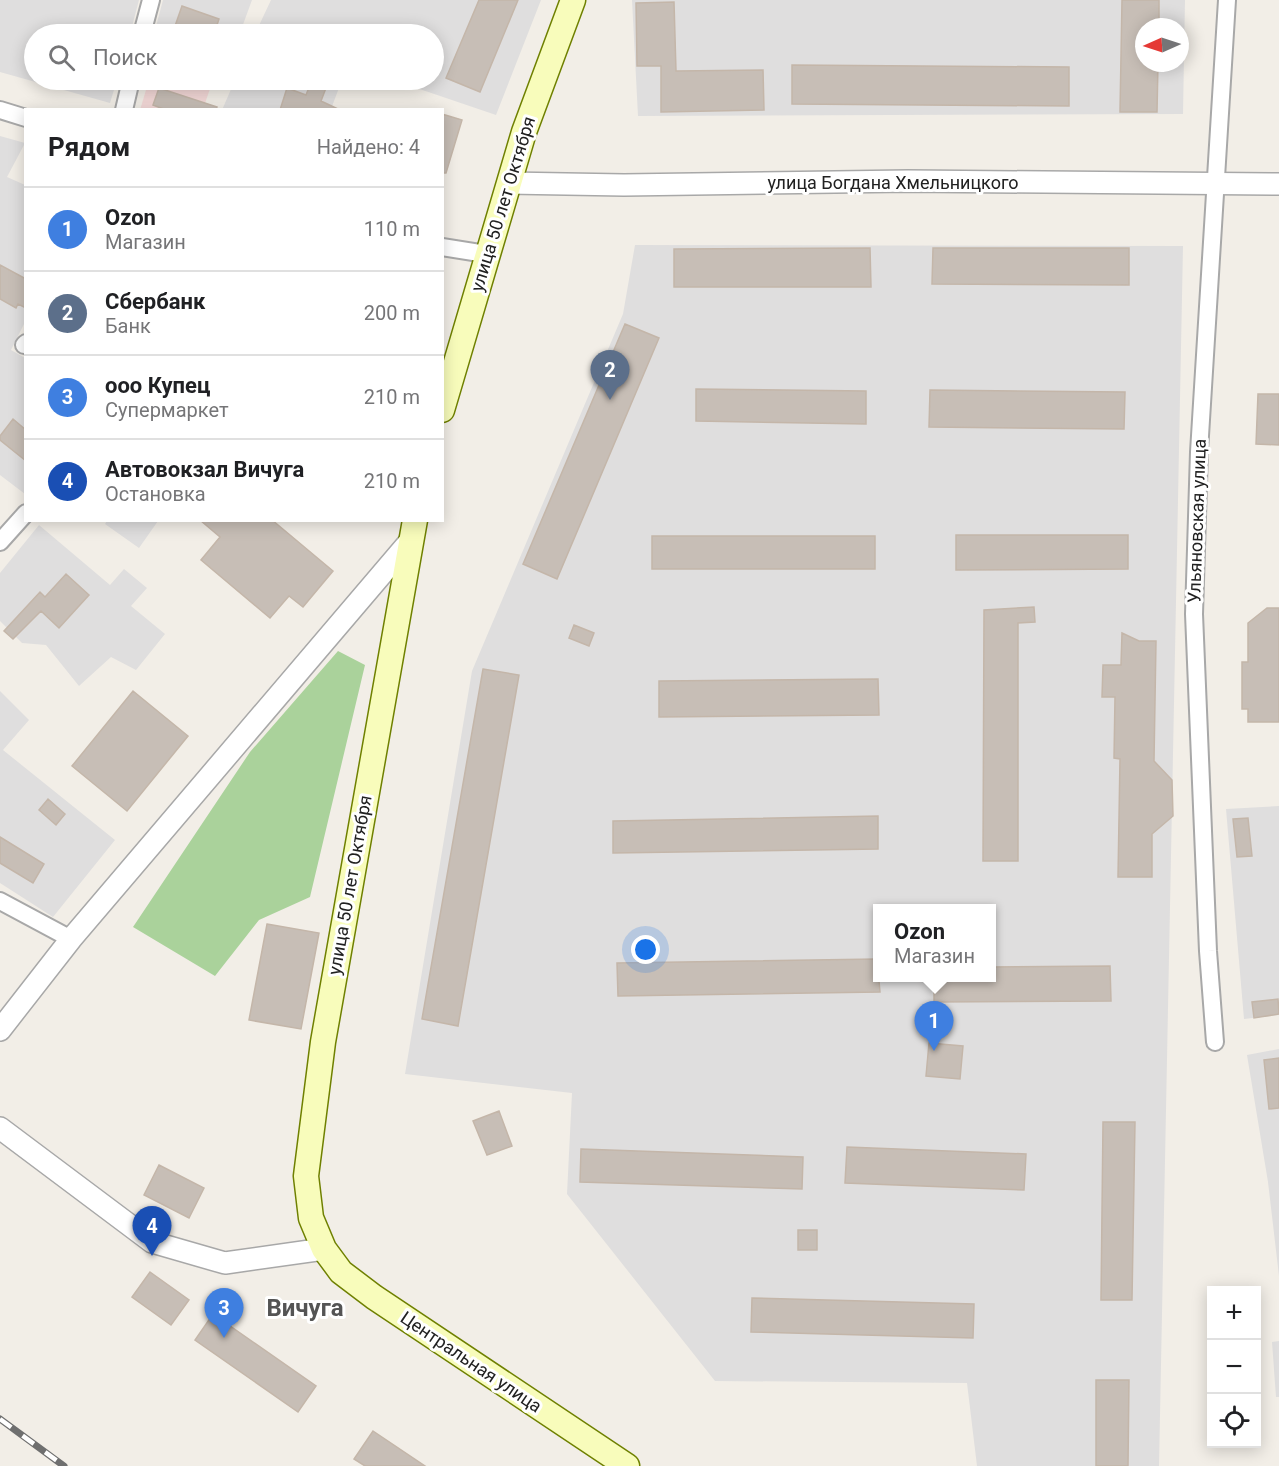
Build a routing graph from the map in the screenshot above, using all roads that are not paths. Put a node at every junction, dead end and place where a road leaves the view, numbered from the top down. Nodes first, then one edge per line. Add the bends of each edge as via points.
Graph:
1 (151, 0) edge
2 (573, 0) edge
3 (1227, 0) edge
4 (145, 24) edge
5 (129, 90) edge
6 (124, 108) edge
7 (0, 110) edge
8 (24, 117) edge
9 (508, 183) junction
10 (1216, 184) junction
11 (1279, 184) edge
12 (444, 247) edge
13 (486, 254) junction
14 (444, 403) edge
15 (24, 515) edge
16 (412, 531) edge
17 (0, 542) edge
18 (0, 901) edge
19 (71, 939) junction
20 (0, 1030) edge
21 (1215, 1042) dead end
22 (0, 1128) edge
23 (324, 1249) junction
24 (627, 1466) edge

1 - 4 street
2 - 9 main road, улица 50 лет Октября
3 - 10 street, Ульяновская улица
5 - 6 street
7 - 8 street
9 - 10 street, улица Богдана Хмельницкого
9 - 13 main road, улица 50 лет Октября
10 - 11 street, улица Богдана Хмельницкого
10 - 21 street, Ульяновская улица via 1199,452 1194,614
12 - 13 street
13 - 14 main road, улица 50 лет Октября
15 - 17 street
16 - 19 street
16 - 23 main road, улица 50 лет Октября via 323,1042 307,1165 311,1218
18 - 19 street
19 - 20 street
22 - 23 street via 152,1242 225,1263
23 - 24 main road, Центральная улица via 341,1272 374,1297

